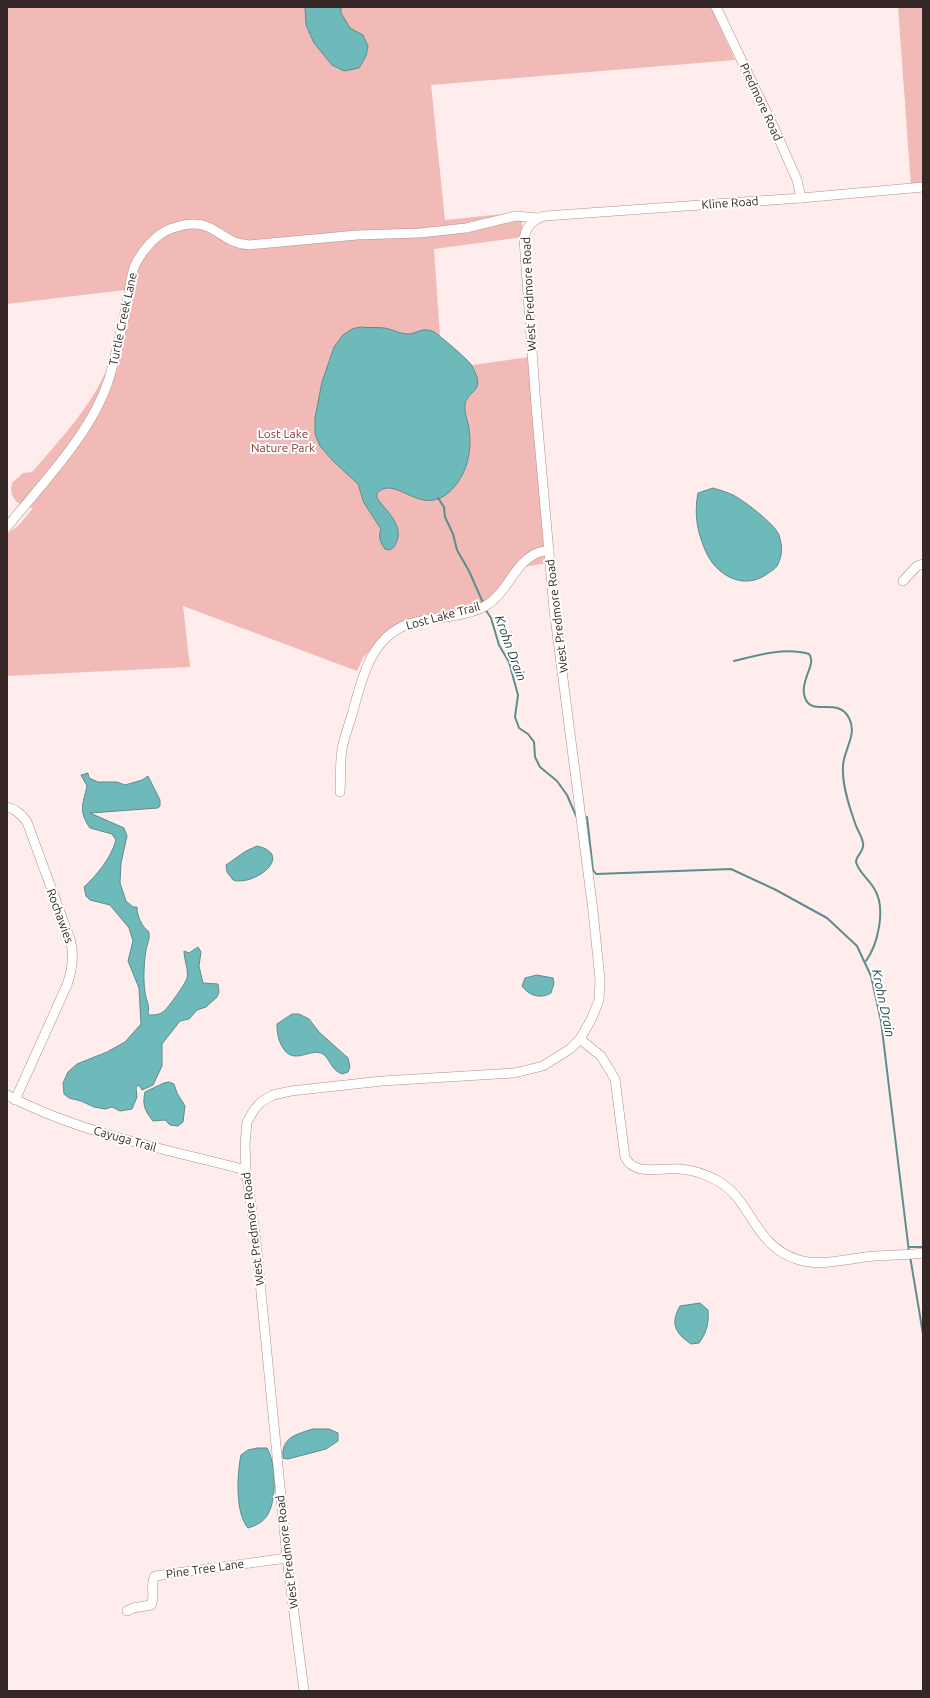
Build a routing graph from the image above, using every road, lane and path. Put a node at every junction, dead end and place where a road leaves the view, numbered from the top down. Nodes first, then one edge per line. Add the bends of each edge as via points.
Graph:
1 (716, 7) edge
2 (923, 187) edge
3 (801, 198) junction
4 (538, 218) junction
5 (7, 527) edge
6 (549, 550) junction
7 (923, 564) edge
8 (903, 581) dead end
9 (340, 792) dead end
10 (7, 807) edge
11 (580, 1039) junction
12 (11, 1097) edge
13 (246, 1170) junction
14 (923, 1253) edge
15 (287, 1558) junction
16 (127, 1611) dead end
17 (304, 1691) edge

1 - 3 street, Predmore Road via 775,130 797,180
2 - 3 street, Kline Road
3 - 4 street, Kline Road
4 - 5 street, Turtle Creek Lane via 516,216 466,228 249,245 232,241 212,227 200,224 170,229 152,242 134,267 111,374 95,414
4 - 6 street, West Predmore Road via 529,225 524,239
6 - 9 street, Lost Lake Trail via 535,553 522,563 507,585 485,606 474,611 416,622 394,630 385,638 368,664 356,700 341,758
6 - 11 street, West Predmore Road via 554,610 578,783 600,980 599,1000
7 - 8 street via 917,566
10 - 12 street, Rochawies via 13,808 27,822 71,942 73,957 67,985
11 - 13 street, West Predmore Road via 570,1049 543,1066 514,1073 382,1081 273,1095 261,1102 247,1122
11 - 14 street via 601,1056 615,1079 625,1157 631,1166 640,1169 680,1169 702,1173 719,1182 739,1201 771,1245 800,1260 832,1262
12 - 13 street, Cayuga Trail via 45,1113 103,1133
13 - 15 street, West Predmore Road via 254,1223
15 - 16 street, Pine Tree Lane via 155,1576 152,1583 151,1605
15 - 17 street, West Predmore Road

